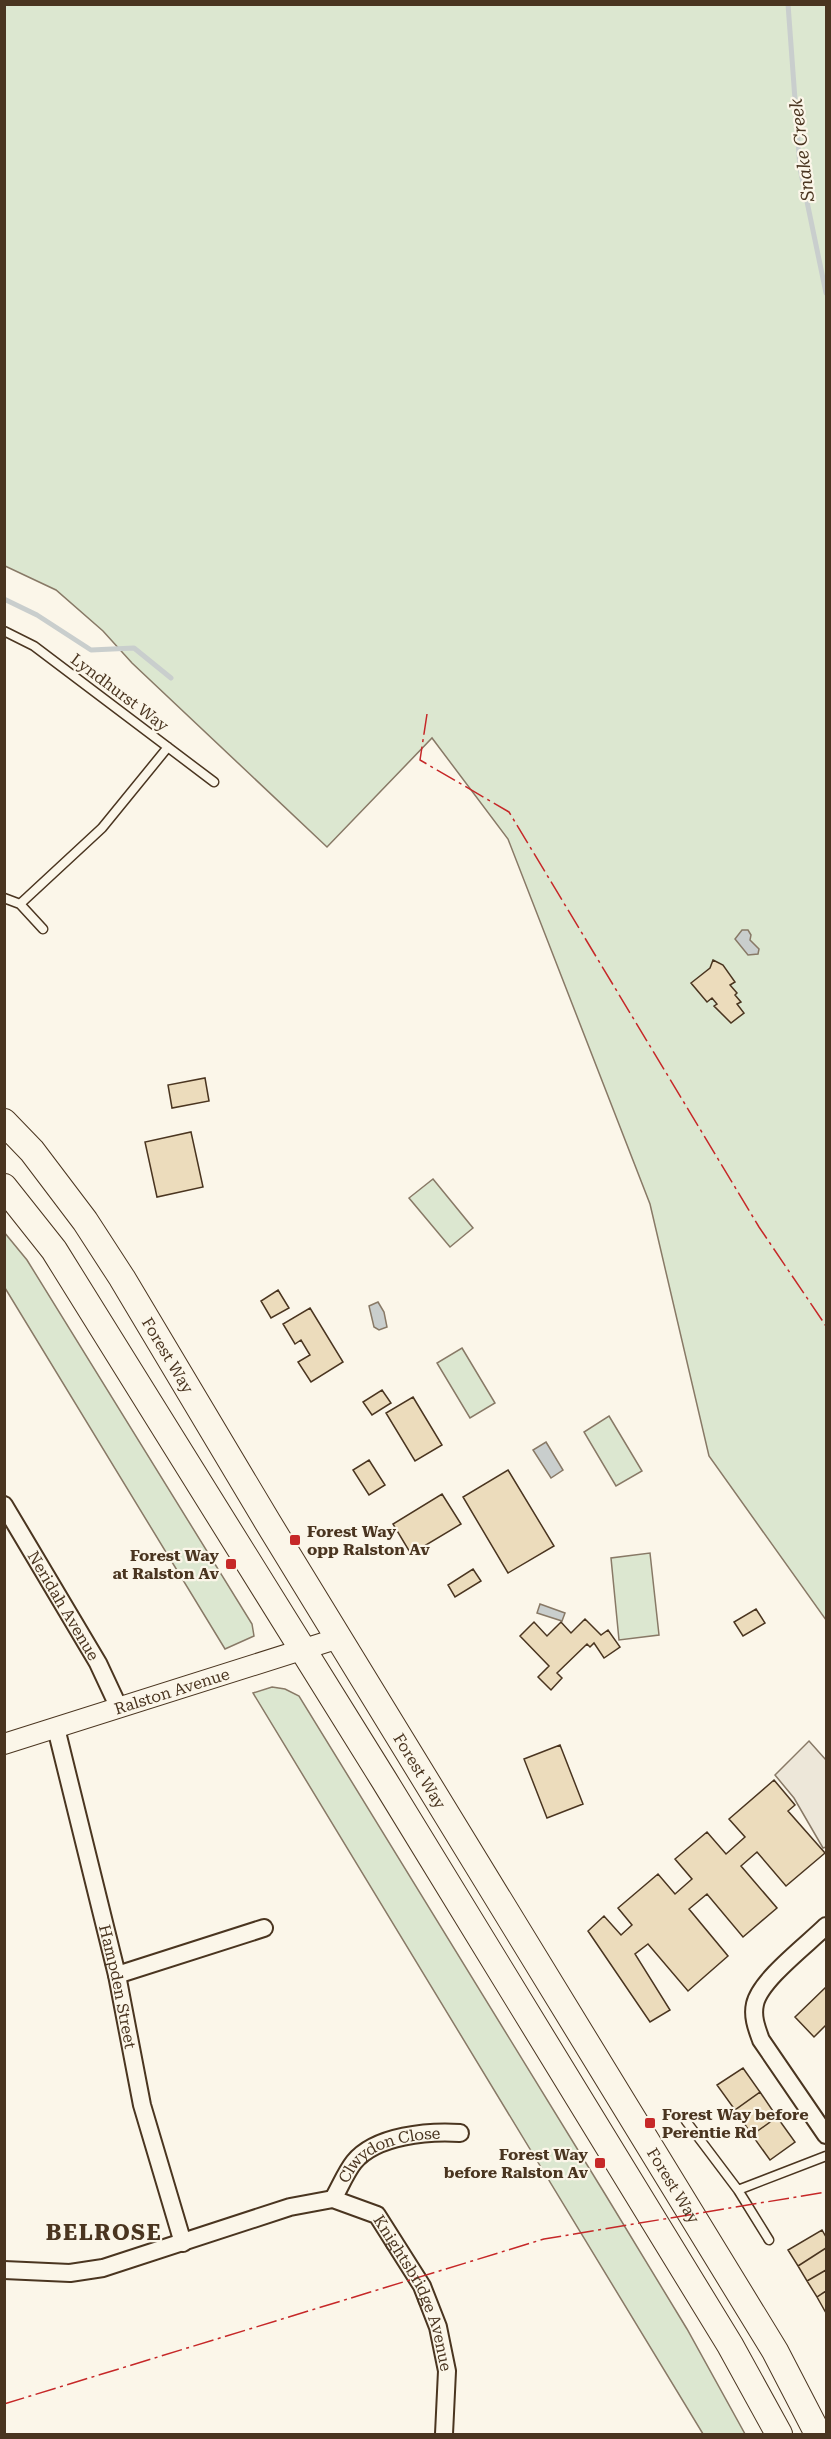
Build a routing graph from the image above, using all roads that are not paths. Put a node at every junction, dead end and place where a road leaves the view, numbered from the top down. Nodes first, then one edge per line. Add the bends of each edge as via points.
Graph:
1 (4, 631) edge
2 (168, 747) junction
3 (214, 782) dead end
4 (4, 898) edge
5 (20, 904) junction
6 (43, 929) dead end
7 (4, 1122) edge
8 (4, 1187) edge
9 (4, 1505) edge
10 (339, 1638) junction
11 (303, 1650) junction
12 (119, 1708) junction
13 (56, 1728) junction
14 (4, 1744) edge
15 (826, 1926) edge
16 (264, 1928) dead end
17 (117, 1976) junction
18 (686, 2121) dead end
19 (460, 2133) dead end
20 (826, 2135) edge
21 (826, 2156) edge
22 (738, 2190) junction
23 (333, 2199) junction
24 (769, 2240) dead end
25 (183, 2243) junction
26 (4, 2270) edge
27 (444, 2434) edge
28 (779, 2434) edge
29 (818, 2434) edge

1 - 2 lane, Lyndhurst Way via 34,646
2 - 3 lane, Lyndhurst Way
2 - 5 lane via 102,828
4 - 5 lane
5 - 6 lane
7 - 10 main road, Forest Way via 32,1150 86,1221
8 - 11 main road via 54,1250
9 - 12 street, Neridah Avenue via 98,1663
10 - 11 street, Ralston Avenue
10 - 29 main road, Forest Way via 775,2351
11 - 12 street, Ralston Avenue
11 - 28 main road via 730,2345
12 - 13 street, Ralston Avenue
13 - 14 street, Ralston Avenue
13 - 17 street, Hampden Street
15 - 20 street via 762,1988 755,2004 755,2025 761,2040
16 - 17 street
17 - 25 street, Hampden Street via 142,2105
18 - 22 lane
19 - 23 street, Clwydon Close via 435,2131 389,2139 355,2160
21 - 22 lane
22 - 24 lane
23 - 25 street via 290,2207
23 - 27 street, Knightsbridge Avenue via 377,2215 422,2286 438,2327 447,2371
25 - 26 street via 102,2268 70,2273

